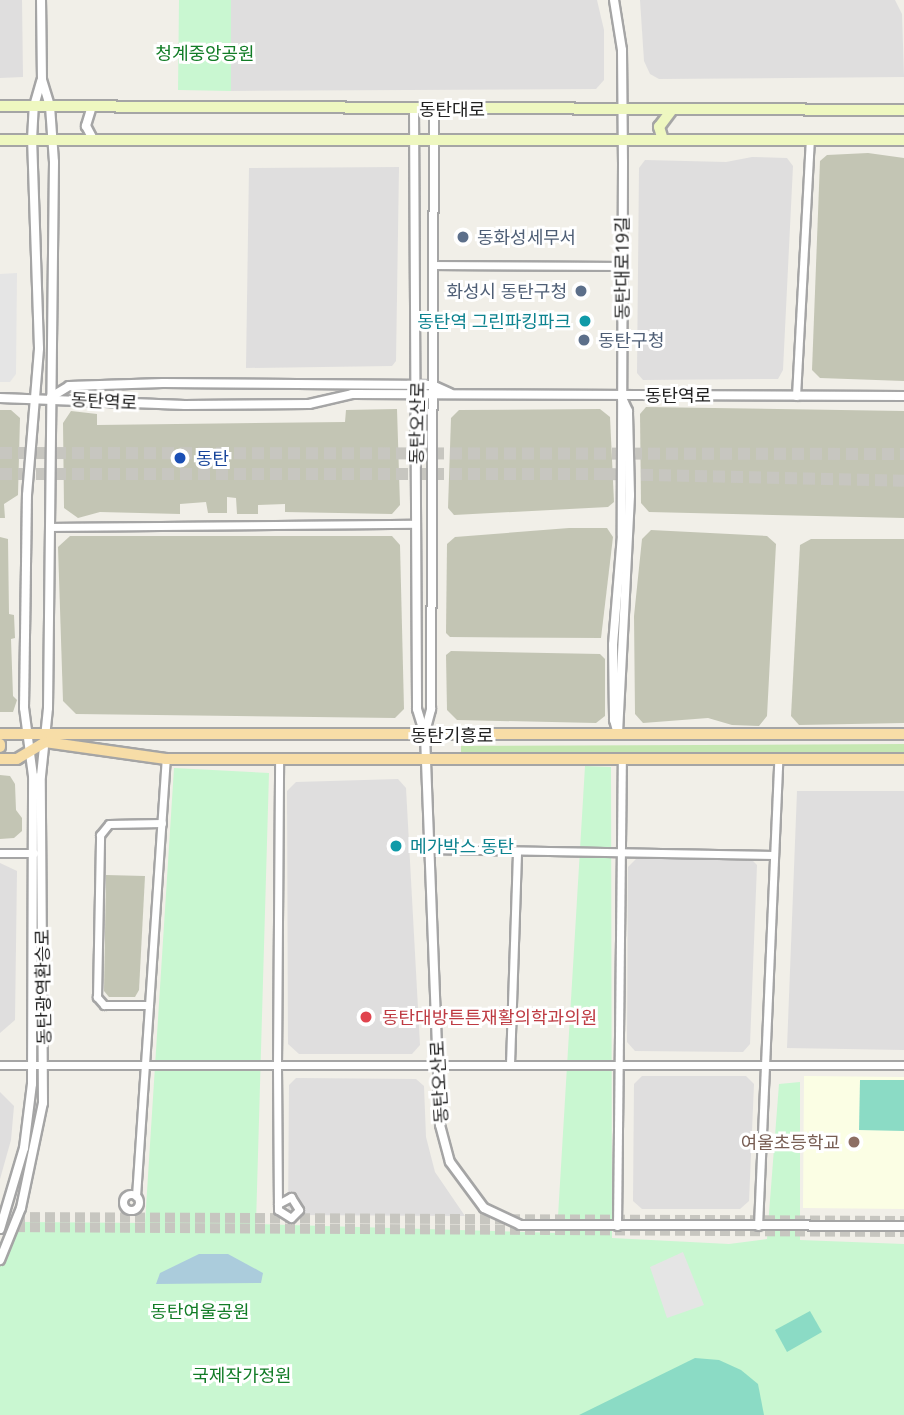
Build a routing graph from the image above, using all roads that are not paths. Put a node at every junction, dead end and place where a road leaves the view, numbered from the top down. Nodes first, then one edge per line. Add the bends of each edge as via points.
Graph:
1 (41, 0) edge
2 (614, 0) edge
3 (42, 80) junction
4 (0, 106) edge
5 (34, 106) junction
6 (50, 106) junction
7 (92, 107) junction
8 (414, 109) junction
9 (434, 109) junction
10 (904, 110) edge
11 (622, 111) junction
12 (671, 111) junction
13 (93, 139) junction
14 (0, 140) edge
15 (32, 140) junction
16 (53, 140) junction
17 (414, 140) junction
18 (433, 140) junction
19 (622, 140) junction
20 (663, 140) junction
21 (810, 140) junction
22 (904, 141) edge
23 (415, 182) junction
24 (434, 183) junction
25 (432, 265) junction
26 (622, 265) junction
27 (49, 346) junction
28 (39, 348) junction
29 (114, 386) junction
30 (417, 389) junction
31 (432, 390) junction
32 (621, 395) junction
33 (796, 396) junction
34 (904, 397) edge
35 (0, 398) edge
36 (34, 398) junction
37 (50, 398) junction
38 (114, 401) junction
39 (415, 524) junction
40 (49, 527) junction
41 (48, 708) joint
42 (0, 734) edge
43 (26, 734) junction
44 (618, 734) junction
45 (904, 734) edge
46 (425, 735) junction
47 (46, 738) junction
48 (27, 752) junction
49 (622, 758) junction
50 (0, 759) edge
51 (166, 759) junction
52 (425, 759) junction
53 (778, 759) junction
54 (904, 759) edge
55 (279, 760) junction
56 (162, 824) junction
57 (429, 849) junction
58 (517, 851) junction
59 (0, 853) edge
60 (34, 853) junction
61 (620, 853) junction
62 (774, 855) junction
63 (149, 1005) junction
64 (438, 1064) junction
65 (510, 1064) junction
66 (619, 1064) junction
67 (765, 1064) junction
68 (0, 1065) edge
69 (32, 1065) junction
70 (44, 1065) junction
71 (146, 1065) junction
72 (277, 1065) junction
73 (904, 1065) edge
74 (278, 1171) junction
75 (136, 1196) dead end
76 (286, 1197) junction
77 (278, 1205) junction
78 (617, 1226) junction
79 (758, 1226) junction
80 (904, 1226) edge
81 (0, 1229) edge
82 (0, 1260) edge

1 - 3 street
2 - 11 street, 동탄대로19길 via 621,40
3 - 5 street
3 - 6 street, 동탄역로
4 - 5 main road, 동탄대로
5 - 6 main road, 동탄대로
5 - 15 street
6 - 7 main road, 동탄대로
6 - 16 street, 동탄역로
7 - 8 main road, 동탄대로
7 - 13 street via 86,126
8 - 9 main road, 동탄대로
8 - 17 street, 동탄오산로
9 - 11 main road, 동탄대로
9 - 18 street, 동탄오산로
10 - 12 main road, 동탄대로
11 - 12 main road, 동탄대로
11 - 19 street, 동탄대로19길
12 - 20 main road via 659,127
13 - 16 main road, 동탄대로
13 - 17 main road, 동탄대로
14 - 15 main road, 동탄대로
15 - 16 main road, 동탄대로
15 - 28 street
16 - 27 street, 동탄역로
17 - 18 main road, 동탄대로
17 - 23 street, 동탄오산로
18 - 19 main road, 동탄대로
18 - 24 street, 동탄오산로
19 - 20 main road, 동탄대로
19 - 26 street, 동탄대로19길
20 - 21 main road, 동탄대로
21 - 22 main road, 동탄대로
21 - 33 street
23 - 24 street via 426,177
23 - 30 street, 동탄오산로
24 - 25 street, 동탄오산로
25 - 26 street
25 - 31 street, 동탄오산로
26 - 32 street, 동탄대로19길
27 - 28 street
27 - 37 street, 동탄역로
28 - 36 street
29 - 30 street, 동탄역로
29 - 37 street, 동탄역로 via 69,386
29 - 38 street
30 - 31 street, 동탄역로
30 - 38 street, 동탄역로 via 352,394 309,404
30 - 39 street, 동탄오산로
31 - 32 street, 동탄역로
31 - 46 street, 동탄오산로 via 431,709
32 - 33 street, 동탄역로
32 - 44 street, 동탄대로19길 via 628,411 630,495
33 - 34 street, 동탄역로
35 - 36 street, 동탄역로
36 - 37 street, 동탄역로
36 - 43 street, 동탄광역환승로 via 27,495
37 - 38 street, 동탄역로
37 - 40 street, 동탄역로
39 - 40 street
39 - 46 street, 동탄오산로 via 416,709
40 - 41 street, 동탄역로
41 - 47 street, 동탄광역환승로
42 - 43 main road, 동탄기흥로
43 - 47 main road, 동탄기흥로
43 - 48 street, 동탄광역환승로
44 - 45 main road, 동탄기흥로
44 - 46 main road, 동탄기흥로
46 - 47 main road, 동탄기흥로
46 - 52 street, 동탄오산로
47 - 48 main road, 동탄기흥로
47 - 51 main road, 동탄기흥로
47 - 70 street, 동탄광역환승로 via 41,776
48 - 50 main road, 동탄기흥로 via 17,759
48 - 60 street, 동탄광역환승로 via 33,776
49 - 52 main road, 동탄기흥로
49 - 53 main road, 동탄기흥로
49 - 61 street
51 - 55 main road, 동탄기흥로
51 - 56 street
52 - 55 main road, 동탄기흥로
52 - 57 street, 동탄오산로
53 - 54 main road, 동탄기흥로
53 - 62 street
55 - 72 street
56 - 63 street
56 - 63 street via 109,824 100,835 97,998 104,1005
57 - 58 street
57 - 64 street, 동탄오산로
58 - 61 street
58 - 65 street
59 - 60 street
60 - 69 street, 동탄광역환승로
61 - 62 street
61 - 66 street
62 - 67 street
63 - 71 street
64 - 65 street
64 - 72 street
64 - 78 street, 동탄오산로 via 443,1145 458,1179 484,1208 520,1225
65 - 66 street
66 - 67 street
66 - 78 street
67 - 73 street
67 - 79 street
68 - 69 street
69 - 70 street
69 - 81 street, 동탄광역환승로 via 26,1136
70 - 71 street
70 - 82 street, 동탄광역환승로 via 36,1152 22,1208
71 - 72 street
71 - 75 street
72 - 74 street
74 - 76 street
74 - 77 street
76 - 77 street
76 - 77 street via 296,1200 296,1215 281,1215
78 - 79 street
79 - 80 street

